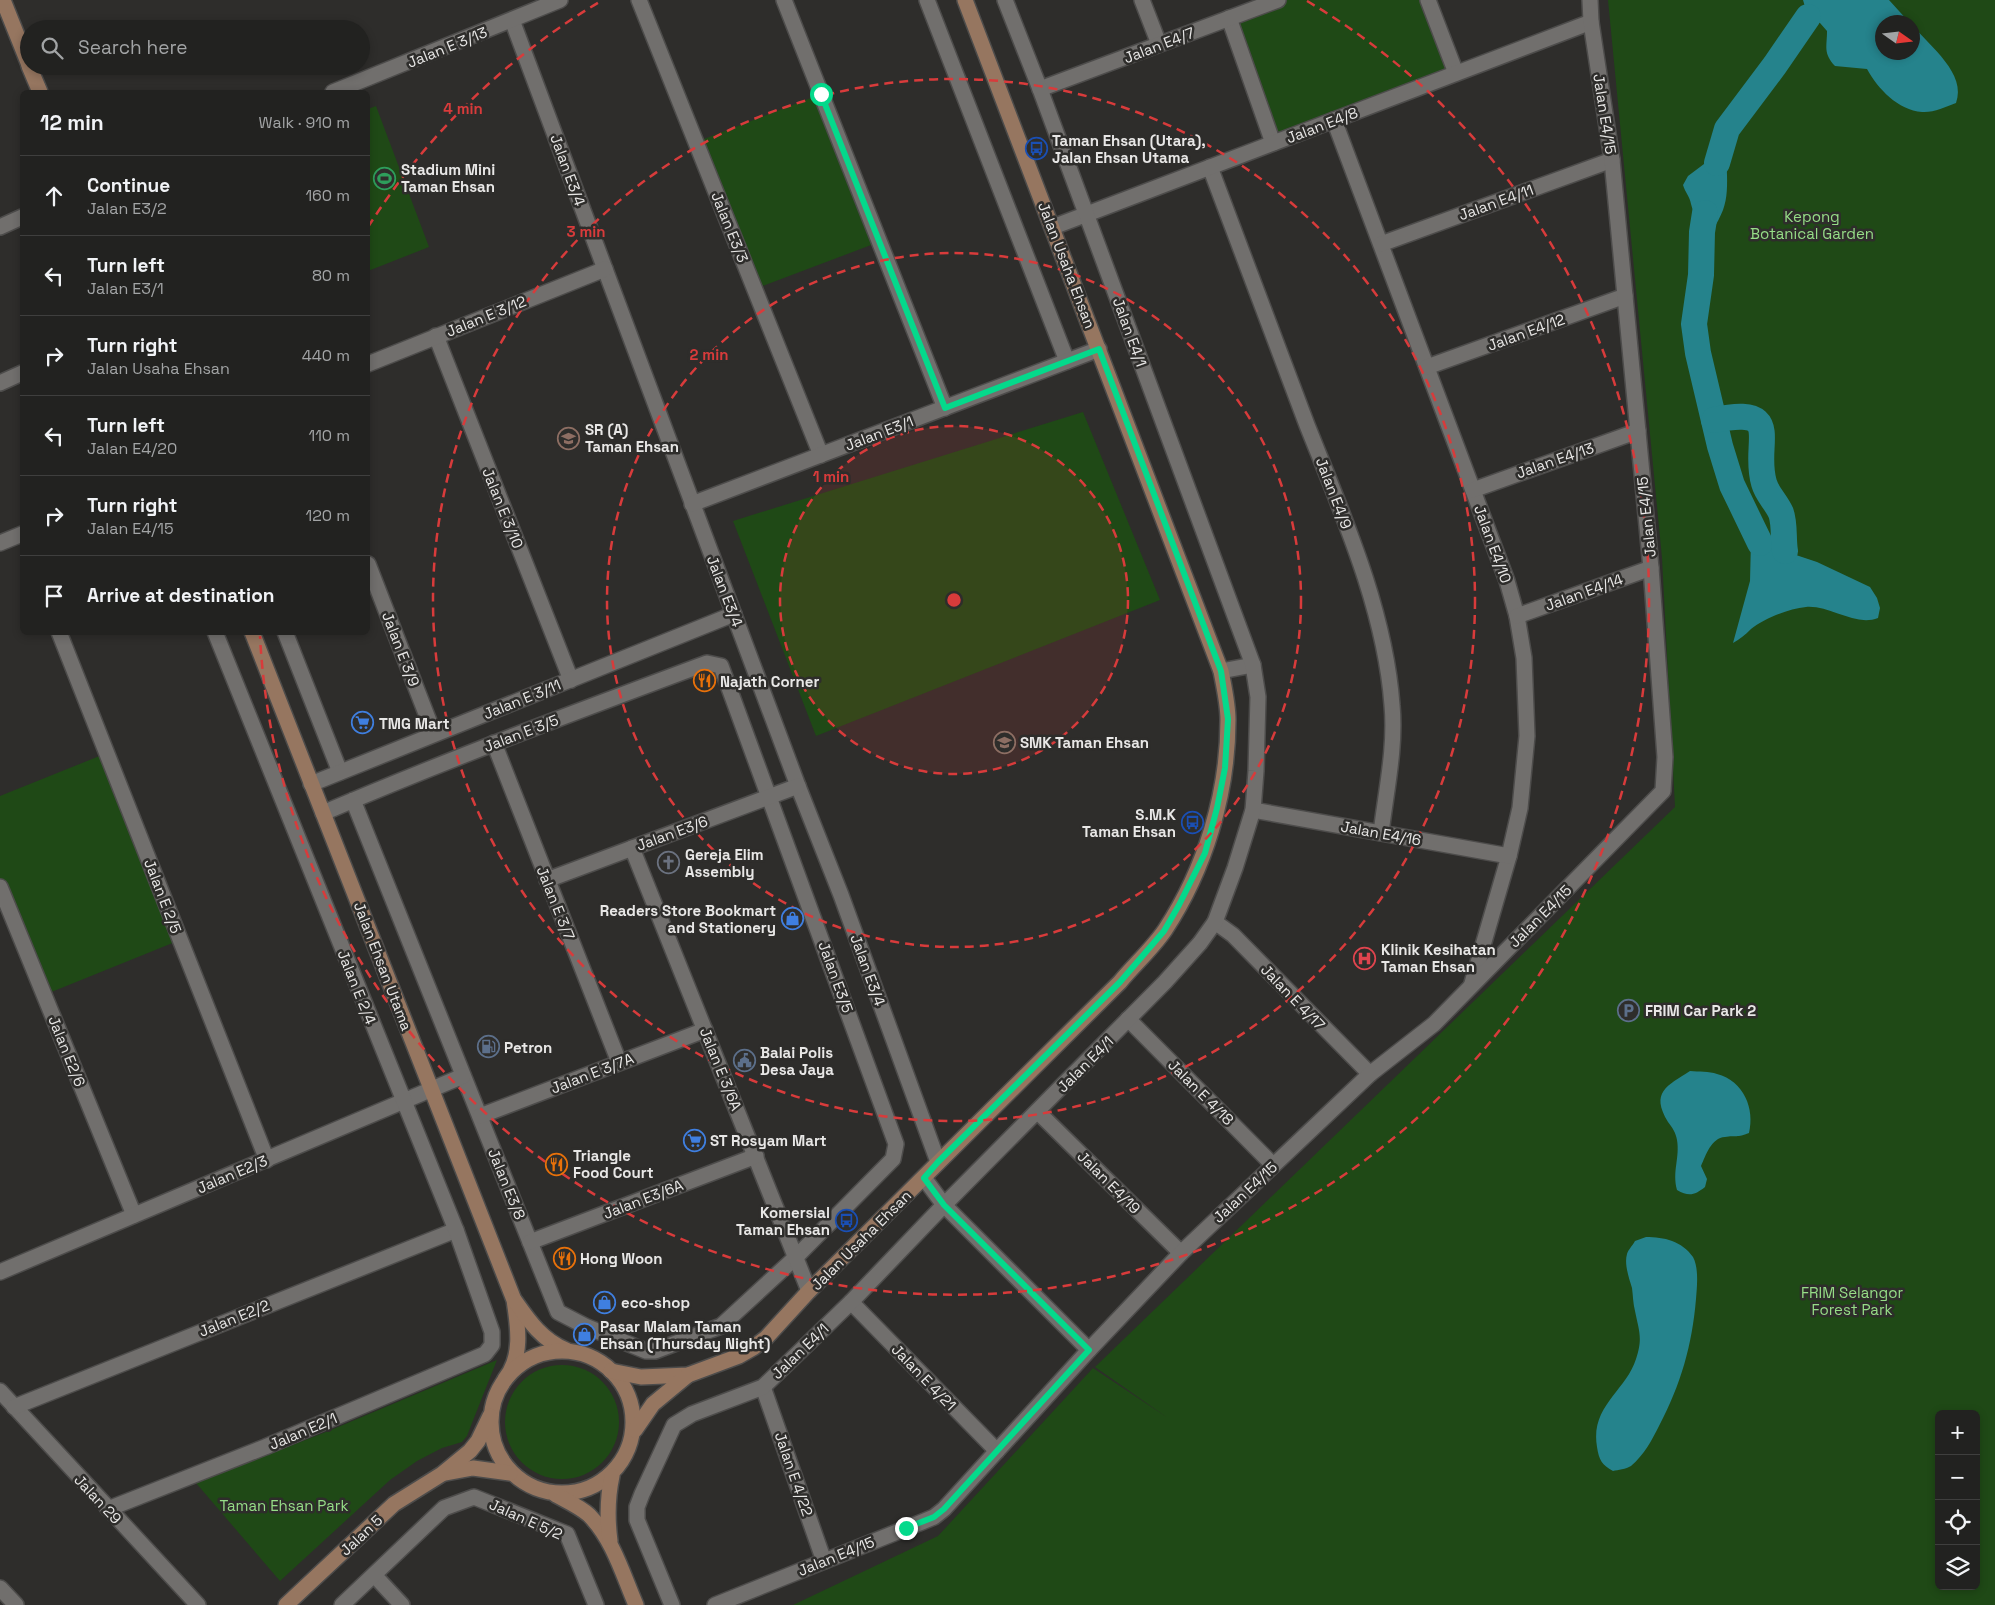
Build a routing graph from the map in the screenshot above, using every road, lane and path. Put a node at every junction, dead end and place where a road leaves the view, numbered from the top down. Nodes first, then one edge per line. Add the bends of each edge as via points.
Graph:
1 (3, 0) edge
2 (560, 0) edge
3 (639, 0) edge
4 (784, 0) edge
5 (927, 0) edge
6 (965, 0) edge
7 (1005, 0) edge
8 (1142, 0) edge
9 (1278, 0) edge
10 (1428, 0) edge
11 (1590, 0) edge
12 (1229, 18) junction
13 (512, 20) junction
14 (1591, 22) junction
15 (20, 42) edge
16 (1159, 44) junction
17 (1456, 74) junction
18 (33, 75) edge
19 (1040, 89) junction
20 (39, 90) edge
21 (338, 90) edge
22 (1334, 120) junction
23 (1274, 143) junction
24 (1612, 160) junction
25 (1210, 167) junction
26 (1086, 214) junction
27 (20, 219) edge
28 (0, 226) edge
29 (1053, 227) junction
30 (1381, 244) junction
31 (605, 269) junction
32 (1625, 296) junction
33 (436, 336) junction
34 (1099, 349) junction
35 (1067, 361) junction
36 (370, 363) edge
37 (1427, 367) junction
38 (20, 374) edge
39 (0, 382) edge
40 (945, 408) junction
41 (1638, 431) junction
42 (821, 455) junction
43 (1473, 490) junction
44 (692, 504) junction
45 (20, 537) edge
46 (0, 543) edge
47 (1651, 568) junction
48 (370, 569) edge
49 (734, 614) junction
50 (1517, 616) junction
51 (61, 635) edge
52 (216, 635) edge
53 (253, 635) edge
54 (286, 635) edge
55 (1253, 665) junction
56 (721, 666) joint
57 (1221, 671) junction
58 (571, 680) junction
59 (434, 734) junction
60 (494, 743) junction
61 (340, 772) junction
62 (311, 784) junction
63 (798, 786) junction
64 (770, 797) junction
65 (353, 800) junction
66 (1253, 810) junction
67 (323, 813) junction
68 (1381, 832) junction
69 (632, 848) junction
70 (1510, 856) junction
71 (548, 880) junction
72 (0, 887) edge
73 (1215, 922) junction
74 (1472, 986) junction
75 (1128, 1020) junction
76 (705, 1030) junction
77 (619, 1062) junction
78 (1370, 1074) junction
79 (463, 1076) junction
80 (432, 1090) junction
81 (403, 1102) junction
82 (1038, 1112) junction
83 (480, 1116) junction
84 (756, 1156) junction
85 (267, 1160) junction
86 (938, 1162) junction
87 (1273, 1165) junction
88 (924, 1178) junction
89 (944, 1205) junction
90 (134, 1215) junction
91 (456, 1230) junction
92 (530, 1242) junction
93 (1181, 1253) junction
94 (796, 1257) junction
95 (2, 1266) edge
96 (809, 1291) junction
97 (514, 1300) junction
98 (851, 1302) junction
99 (492, 1344) joint
100 (1089, 1350) junction
101 (569, 1351) junction
102 (611, 1371) junction
103 (688, 1376) junction
104 (505, 1379) junction
105 (763, 1387) junction
106 (0, 1391) edge
107 (14, 1407) junction
108 (490, 1416) junction
109 (635, 1430) junction
110 (996, 1451) junction
111 (510, 1473) junction
112 (442, 1474) junction
113 (612, 1476) junction
114 (554, 1494) junction
115 (108, 1510) junction
116 (610, 1542) junction
117 (824, 1561) junction
118 (375, 1576) junction
119 (0, 1588) edge
120 (16, 1605) edge
121 (198, 1605) edge
122 (286, 1605) edge
123 (342, 1605) edge
124 (402, 1605) edge
125 (596, 1605) edge
126 (636, 1605) edge
127 (672, 1605) edge
128 (715, 1605) edge

1 - 15 street
2 - 13 street, Jalan E 3/13
3 - 42 street, Jalan E3/3
4 - 40 street
5 - 35 street
6 - 29 street, Jalan Usaha Ehsan
7 - 19 street, Jalan E4/1
8 - 16 street
9 - 12 street, Jalan E4/7
10 - 17 street
11 - 14 street, Jalan E4/15
12 - 16 street, Jalan E4/7
12 - 23 street
13 - 21 street, Jalan E 3/13
13 - 31 street, Jalan E3/4
14 - 17 street, Jalan E4/8
14 - 24 street, Jalan E4/15
16 - 19 street, Jalan E4/7
17 - 22 street, Jalan E4/8
18 - 20 street
19 - 26 street, Jalan E4/1
22 - 23 street, Jalan E4/8
22 - 30 street, Jalan E4/10
23 - 25 street, Jalan E4/8
24 - 30 street, Jalan E4/11
24 - 32 street, Jalan E4/15
25 - 26 street, Jalan E4/8
25 - 68 street, Jalan E4/9 via 1349,532 1378,622 1393,726
26 - 29 street, Jalan E4/8
26 - 55 street, Jalan E4/1
27 - 28 street
29 - 34 street, Jalan Usaha Ehsan
30 - 37 street, Jalan E4/10
31 - 33 street, Jalan E 3/12
31 - 44 street, Jalan E3/4
32 - 37 street, Jalan E4/12
32 - 41 street, Jalan E4/15
33 - 36 street, Jalan E 3/12
33 - 58 street, Jalan E 3/10
34 - 35 street, Jalan E3/1
34 - 57 street, Jalan Usaha Ehsan
35 - 40 street, Jalan E3/1
37 - 43 street, Jalan E4/10
38 - 39 street
40 - 42 street, Jalan E3/1
41 - 43 street, Jalan E4/13
41 - 47 street, Jalan E4/15
42 - 44 street, Jalan E3/1
43 - 50 street, Jalan E4/10
44 - 49 street, Jalan E3/4
45 - 46 street
47 - 50 street, Jalan E4/14
47 - 74 street, Jalan E4/15 via 1665,757 1663,792
48 - 59 street, Jalan E 3/9
49 - 58 street, Jalan E 3/11
49 - 63 street, Jalan E3/4
50 - 70 street, Jalan E4/10 via 1524,658 1527,736 1520,808
51 - 85 street, Jalan E 2/5
52 - 81 street, Jalan E 2/4
53 - 62 street, Jalan Ehsan Utama
54 - 61 street
55 - 57 street
55 - 66 street, Jalan E4/1 via 1258,698
56 - 60 street, Jalan E 3/5 via 707,663
56 - 64 street, Jalan E3/5
57 - 86 street, Jalan Usaha Ehsan via 1228,727 1225,768 1217,808 1202,860 1169,923 1120,982
58 - 59 street, Jalan E 3/11
59 - 61 street, Jalan E 3/11
60 - 65 street, Jalan E 3/5
60 - 71 street, Jalan E 3/7
61 - 62 street, Jalan E 3/11
62 - 67 street, Jalan Ehsan Utama
63 - 64 street, Jalan E3/6
63 - 86 street, Jalan E3/4
64 - 69 street, Jalan E3/6
64 - 94 street, Jalan E3/5 via 896,1144 892,1159
65 - 67 street, Jalan E 3/5
65 - 79 street, Jalan E3/8
66 - 68 street, Jalan E4/16
66 - 73 street, Jalan E4/1
67 - 80 street, Jalan Ehsan Utama
68 - 70 street, Jalan E4/16
69 - 71 street, Jalan E3/6
69 - 76 street, Jalan E 3/6A
70 - 74 street, Jalan E4/10
71 - 77 street, Jalan E 3/7
72 - 90 street, Jalan E2/6
73 - 75 street, Jalan E4/1 via 1171,976
73 - 78 street, Jalan E 4/17 via 1233,935
74 - 78 street, Jalan E4/15 via 1434,1024
75 - 82 street, Jalan E4/1
75 - 87 street, Jalan E 4/18
76 - 77 street, Jalan E 3/7A
76 - 84 street, Jalan E 3/6A
77 - 83 street, Jalan E 3/7A
78 - 87 street, Jalan E4/15
79 - 80 street, Jalan E2/3
79 - 83 street, Jalan E3/8
80 - 81 street, Jalan E2/3
80 - 97 street, Jalan Ehsan Utama
81 - 85 street, Jalan E2/3
81 - 91 street, Jalan E 2/4
82 - 89 street, Jalan E4/1
82 - 93 street, Jalan E4/19
83 - 92 street, Jalan E3/8
84 - 92 street, Jalan E3/6A
84 - 94 street, Jalan E 3/6A
85 - 90 street, Jalan E2/3
86 - 88 street, Jalan Usaha Ehsan
87 - 93 street, Jalan E4/15
88 - 89 street
88 - 96 street, Jalan Usaha Ehsan
89 - 98 street, Jalan E4/1
89 - 100 street
90 - 95 street, Jalan E2/3
91 - 99 street, Jalan E 2/4 via 492,1332
91 - 107 street, Jalan E2/2
92 - 94 street, Jalan E3/8 via 558,1312 646,1351 664,1348 721,1326
93 - 100 street, Jalan E4/15
94 - 96 street, Jalan E 3/6A
96 - 103 street, Jalan Usaha Ehsan via 753,1348
97 - 101 street, Jalan Ehsan Utama via 545,1338
97 - 104 street, Jalan Ehsan Utama via 518,1342 514,1368
98 - 105 street, Jalan E4/1
98 - 110 street, Jalan E 4/21
99 - 115 street, Jalan E2/1 via 485,1354
100 - 110 street, Jalan E4/15
101 - 102 street via 592,1357
101 - 104 street via 551,1351 534,1356
102 - 103 street, Jalan Usaha Ehsan via 641,1377
102 - 109 street via 623,1385 634,1416
103 - 109 street, Jalan Usaha Ehsan via 658,1400
104 - 108 street
105 - 117 street, Jalan E 4/22
105 - 127 street via 692,1414 674,1426 642,1494 637,1520
106 - 107 street, Jalan 29
107 - 115 street, Jalan 29
108 - 111 street via 495,1448
108 - 112 street, Jalan 5 via 478,1441
109 - 113 street
110 - 117 street, Jalan E4/15 via 934,1517
111 - 112 street, Jalan 5 via 473,1468
111 - 114 street
112 - 122 street, Jalan 5 via 394,1504
113 - 114 street via 591,1489
113 - 116 street via 606,1514
114 - 116 street via 588,1514
115 - 121 street, Jalan 29
116 - 126 street
117 - 128 street, Jalan E4/15
118 - 123 street
118 - 124 street
118 - 125 street, Jalan E 5/2 via 444,1508 474,1497 567,1534
119 - 120 street

